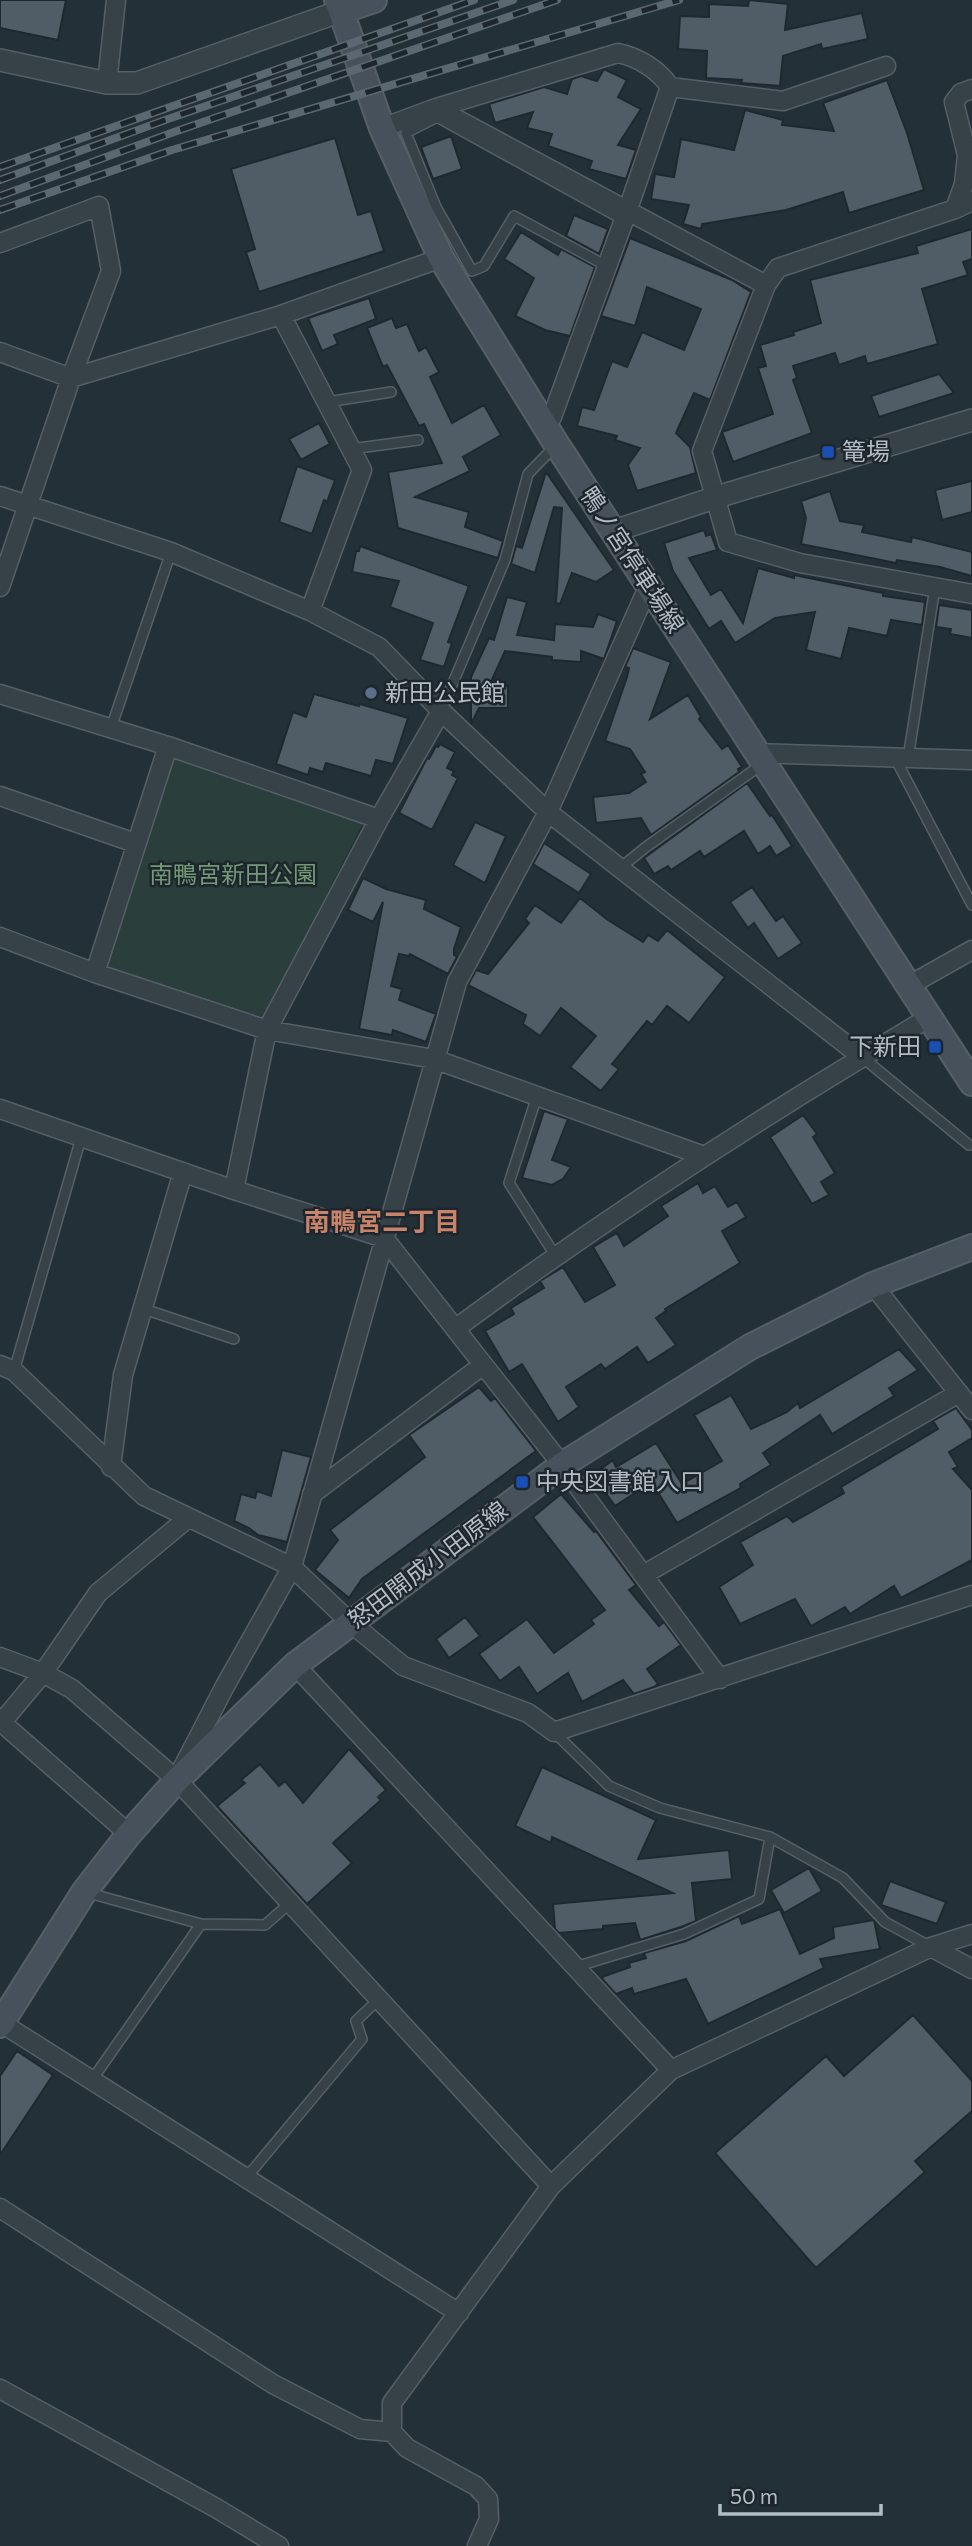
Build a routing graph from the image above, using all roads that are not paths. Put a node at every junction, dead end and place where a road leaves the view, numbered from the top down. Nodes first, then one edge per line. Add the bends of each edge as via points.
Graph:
1 (116, 0) edge
2 (374, 0) edge
3 (339, 6) edge
4 (0, 60) edge
5 (886, 66) dead end
6 (107, 83) junction
7 (670, 87) junction
8 (972, 89) edge
9 (437, 112) junction
10 (382, 128) junction
11 (970, 157) edge
12 (972, 201) edge
13 (955, 209) junction
14 (627, 212) junction
15 (0, 243) edge
16 (441, 258) junction
17 (766, 285) junction
18 (281, 315) junction
19 (0, 352) edge
20 (71, 378) junction
21 (391, 392) dead end
22 (327, 402) junction
23 (542, 420) junction
24 (972, 420) edge
25 (418, 440) dead end
26 (556, 445) junction
27 (351, 449) junction
28 (0, 496) edge
29 (717, 497) junction
30 (27, 505) junction
31 (614, 531) junction
32 (171, 552) junction
33 (649, 585) junction
34 (0, 587) edge
35 (935, 587) junction
36 (972, 594) edge
37 (310, 611) junction
38 (0, 694) edge
39 (441, 711) junction
40 (111, 728) junction
41 (168, 746) junction
42 (901, 757) junction
43 (761, 758) junction
44 (972, 760) edge
45 (0, 796) edge
46 (548, 812) junction
47 (379, 818) junction
48 (135, 843) junction
49 (618, 869) junction
50 (972, 905) edge
51 (0, 937) edge
52 (972, 950) edge
53 (94, 973) junction
54 (908, 986) junction
55 (930, 1017) junction
56 (267, 1030) junction
57 (862, 1057) junction
58 (434, 1059) junction
59 (972, 1083) edge
60 (537, 1096) junction
61 (0, 1109) edge
62 (81, 1138) junction
63 (969, 1145) dead end
64 (704, 1156) junction
65 (183, 1172) junction
66 (234, 1190) junction
67 (384, 1238) junction
68 (972, 1247) edge
69 (555, 1255) junction
70 (873, 1285) junction
71 (144, 1309) junction
72 (455, 1329) junction
73 (234, 1339) dead end
74 (483, 1365) junction
75 (7, 1368) edge
76 (959, 1393) junction
77 (972, 1409) edge
78 (562, 1465) junction
79 (111, 1467) junction
80 (312, 1494) junction
81 (188, 1518) junction
82 (292, 1567) junction
83 (643, 1576) junction
84 (972, 1595) edge
85 (351, 1623) junction
86 (0, 1657) edge
87 (295, 1665) junction
88 (43, 1673) junction
89 (720, 1679) junction
90 (1, 1721) edge
91 (554, 1732) junction
92 (177, 1780) junction
93 (129, 1834) junction
94 (770, 1837) junction
95 (84, 1892) junction
96 (290, 1903) junction
97 (201, 1923) junction
98 (972, 1934) edge
99 (931, 1947) junction
100 (575, 1967) junction
101 (972, 1969) edge
102 (379, 1999) junction
103 (0, 2023) edge
104 (671, 2070) junction
105 (92, 2080) junction
106 (246, 2178) junction
107 (551, 2186) junction
108 (0, 2208) edge
109 (459, 2313) junction
110 (0, 2389) edge
111 (393, 2432) junction
112 (279, 2546) edge
113 (477, 2546) edge

1 - 6 street
2 - 3 main road
3 - 6 street via 137,83
3 - 10 main road, 鴨ノ宮停車場線
4 - 6 street
5 - 7 street via 783,101
7 - 9 street via 662,75 618,53
7 - 14 street
8 - 11 street via 954,102
9 - 9 lane via 621,218 603,264 513,216 484,266 472,271 436,207 406,133
9 - 10 street
9 - 14 street
10 - 16 main road, 鴨ノ宮停車場線
11 - 13 street
12 - 13 street
13 - 17 street via 778,268
14 - 17 street
14 - 23 street via 552,417
15 - 20 street via 99,205 111,271
16 - 18 street
16 - 23 main road, 鴨ノ宮停車場線
17 - 29 street via 702,451
18 - 20 street
18 - 22 street
19 - 20 street
20 - 30 street
21 - 22 lane
22 - 27 street
23 - 26 main road, 鴨ノ宮停車場線
24 - 29 street
25 - 27 lane
26 - 31 main road, 鴨ノ宮停車場線
26 - 39 lane via 528,474 505,561
27 - 37 street via 362,470
28 - 30 street
29 - 31 street
29 - 35 street via 728,542 800,563
30 - 32 street
30 - 34 street
31 - 33 main road, 鴨ノ宮停車場線
32 - 37 street
32 - 40 lane
33 - 43 main road, 鴨ノ宮停車場線
33 - 46 street
35 - 36 street
35 - 42 lane
37 - 39 street via 379,647
38 - 40 street
39 - 46 street
39 - 47 street
40 - 41 street
41 - 47 street
41 - 48 street
42 - 43 street
42 - 44 street
42 - 50 lane
43 - 49 lane
43 - 54 main road, 鴨ノ宮停車場線
45 - 48 street
46 - 49 street
46 - 58 street via 457,982
47 - 56 street
48 - 53 street
49 - 57 street
51 - 53 street
52 - 54 street
53 - 56 street
54 - 55 main road, 鴨ノ宮停車場線
55 - 57 street
55 - 59 main road, 鴨ノ宮停車場線
56 - 58 street
56 - 66 street
57 - 63 lane
57 - 64 street
58 - 60 street
58 - 67 street
60 - 64 street
60 - 69 lane via 509,1183
61 - 62 street
62 - 65 street
62 - 75 lane
64 - 69 street
65 - 66 street
65 - 71 street
66 - 67 street
67 - 72 street
67 - 80 street
68 - 70 main road, 怒田開成小田原線
69 - 72 street
70 - 76 street
70 - 78 main road, 怒田開成小田原線 via 750,1347
71 - 73 lane
71 - 79 street via 123,1376
72 - 74 street
74 - 78 street
74 - 80 street
75 - 79 street
76 - 77 street
76 - 83 street
78 - 83 street
78 - 85 main road, 怒田開成小田原線
79 - 81 street via 144,1496
80 - 82 street
81 - 82 street
81 - 88 street via 99,1593
82 - 85 street
82 - 92 street
83 - 89 street
84 - 89 street
85 - 87 main road, 怒田開成小田原線
85 - 91 street via 403,1666 528,1713
86 - 88 street
87 - 92 main road, 怒田開成小田原線
87 - 100 street
88 - 90 street
88 - 92 street via 72,1689
89 - 91 street
90 - 93 street
91 - 94 lane via 609,1786 660,1808
92 - 93 main road, 怒田開成小田原線
92 - 96 street
93 - 95 main road, 怒田開成小田原線
94 - 99 lane via 843,1878 885,1922
94 - 100 lane via 759,1899 684,1934
95 - 97 lane
95 - 103 main road, 怒田開成小田原線
96 - 97 lane via 265,1925
96 - 102 street
97 - 105 lane
98 - 99 street
99 - 101 street
99 - 104 street
100 - 104 street
102 - 106 lane via 356,2021 362,2039
102 - 107 street
103 - 105 street
104 - 107 street
105 - 106 street
106 - 109 street
107 - 109 street
108 - 111 street via 273,2384 360,2429
109 - 111 street via 392,2403
110 - 112 street
111 - 113 street via 407,2448 476,2486 488,2499 489,2519

